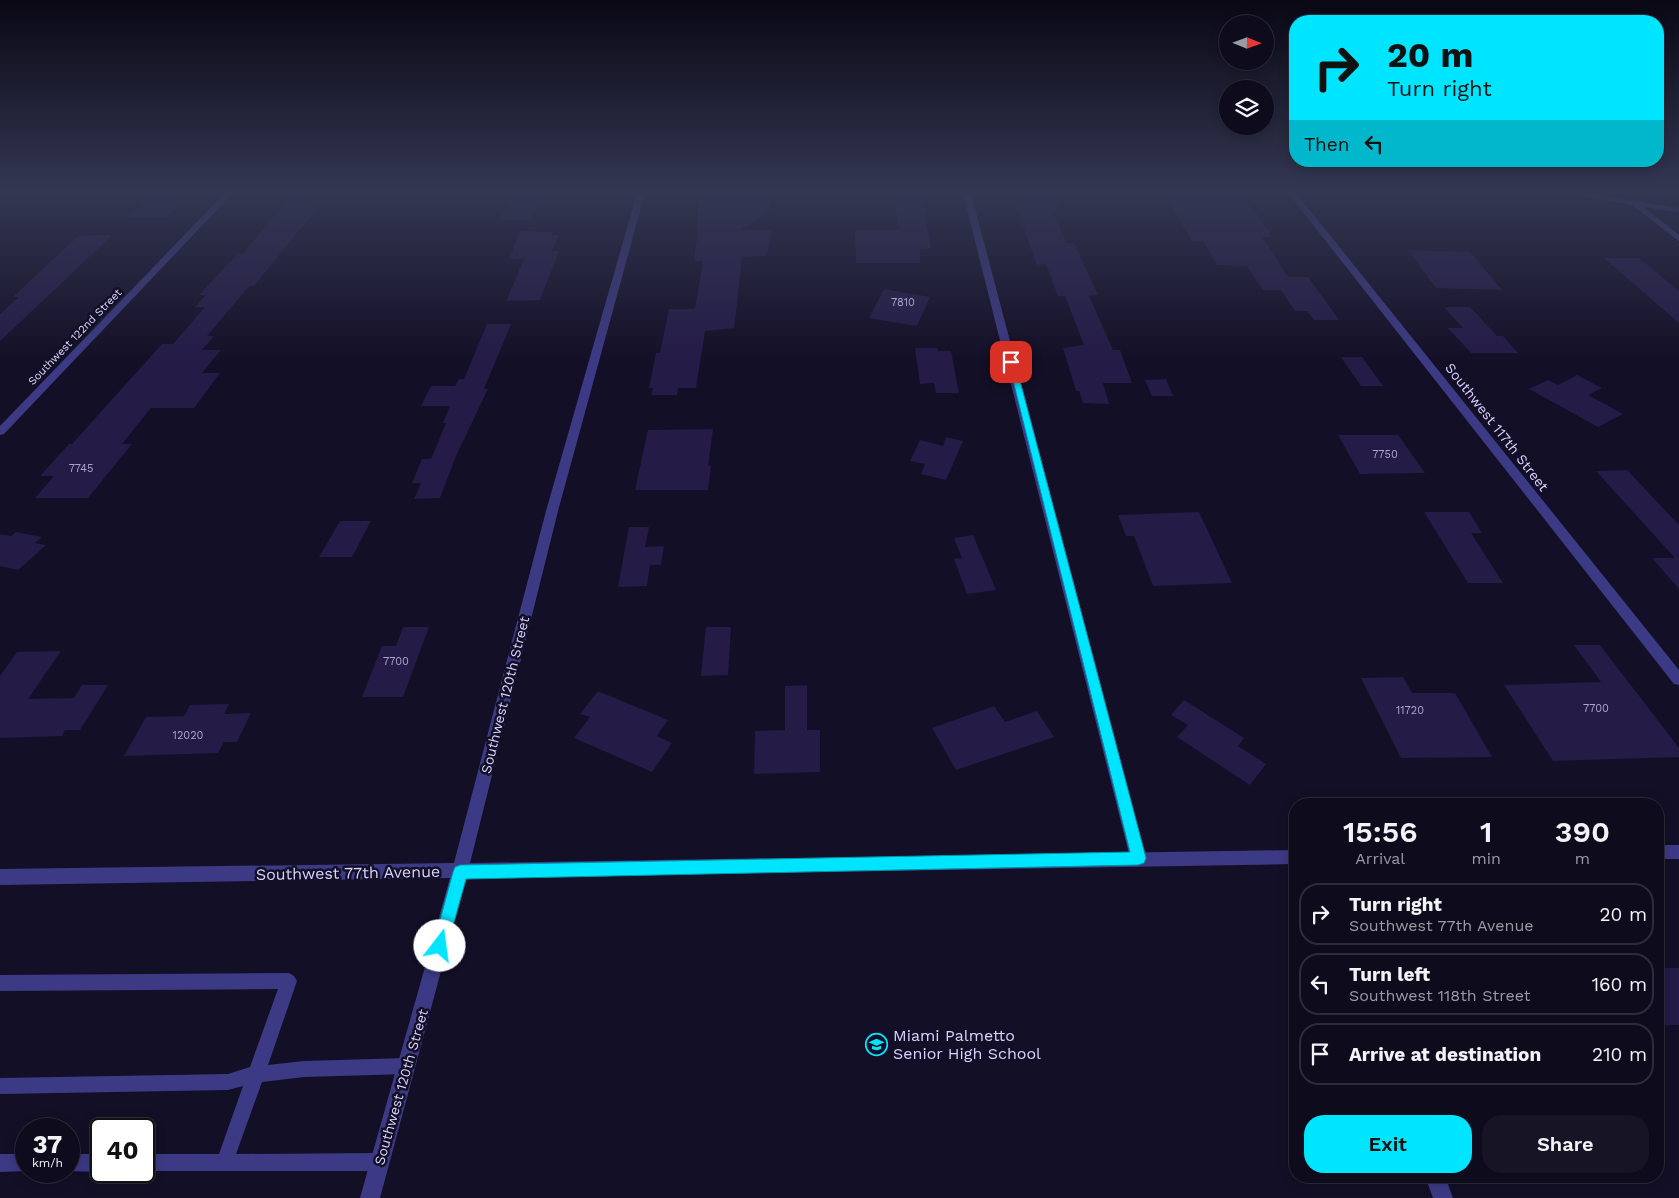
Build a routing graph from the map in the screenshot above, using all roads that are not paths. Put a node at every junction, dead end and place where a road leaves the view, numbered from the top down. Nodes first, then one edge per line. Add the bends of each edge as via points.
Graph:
1 (175, 249) edge
2 (625, 249) edge
3 (981, 249) edge
4 (1336, 249) edge
5 (0, 432) edge
6 (1679, 680) edge
7 (1664, 852) edge
8 (1679, 852) edge
9 (1289, 857) edge
10 (1138, 858) junction
11 (460, 872) junction
12 (0, 877) edge
13 (0, 983) edge
14 (407, 1066) junction
15 (256, 1074) junction
16 (0, 1086) edge
17 (380, 1162) junction
18 (0, 1163) edge
19 (15, 1163) edge
20 (155, 1163) edge
21 (224, 1163) junction
22 (1438, 1183) edge
23 (370, 1198) edge
24 (1443, 1198) edge

1 - 5 street, Southwest 122nd Street
2 - 11 street, Southwest 120th Street via 552,511
3 - 10 street
4 - 6 street, Southwest 117th Street
7 - 8 street
9 - 10 street, Southwest 77th Avenue
10 - 11 street, Southwest 77th Avenue
11 - 12 street, Southwest 77th Avenue
11 - 14 street, Southwest 120th Street
13 - 15 lane via 290,981
14 - 15 lane
14 - 17 street, Southwest 120th Street
15 - 16 lane via 228,1082
15 - 21 lane
17 - 21 lane
17 - 23 street, Southwest 120th Street
18 - 19 lane
20 - 21 lane
22 - 24 street

